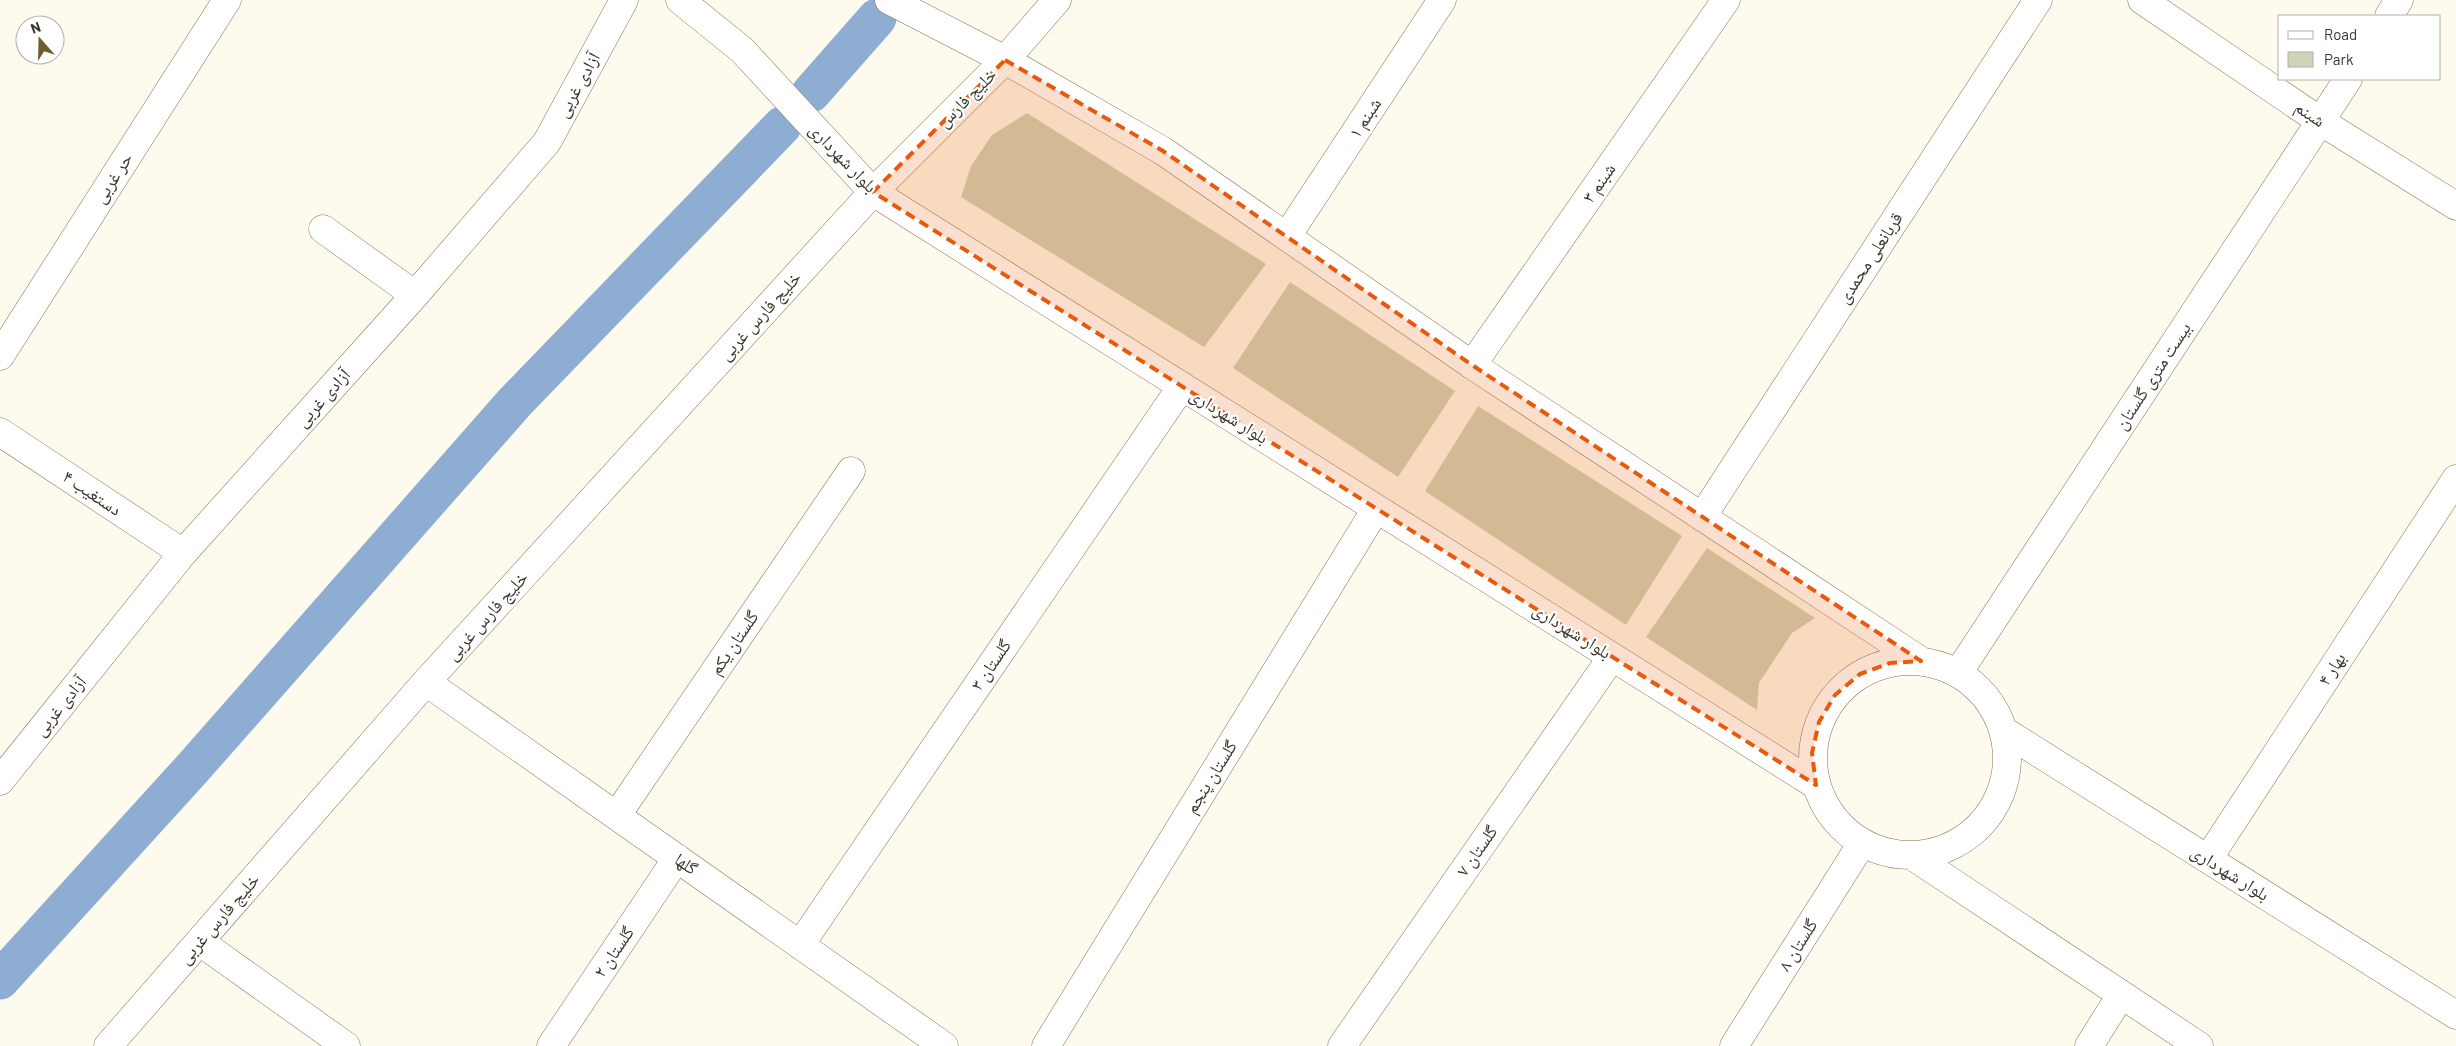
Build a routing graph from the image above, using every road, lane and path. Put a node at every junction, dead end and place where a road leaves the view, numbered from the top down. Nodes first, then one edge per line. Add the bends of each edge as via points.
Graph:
1 (227, 0) edge
2 (624, 0) edge
3 (680, 0) edge
4 (890, 0) edge
5 (1057, 0) edge
6 (1442, 0) edge
7 (1726, 0) edge
8 (2038, 0) edge
9 (2142, 0) edge
10 (2399, 0) edge
11 (2390, 15) edge
12 (1005, 60) junction
13 (2347, 80) edge
14 (2320, 121) junction
15 (873, 192) junction
16 (2456, 206) edge
17 (323, 229) dead end
18 (1287, 236) junction
19 (415, 294) junction
20 (0, 356) edge
21 (1472, 365) junction
22 (1182, 386) junction
23 (0, 432) edge
24 (851, 470) dead end
25 (2456, 479) edge
26 (1376, 509) junction
27 (1702, 517) junction
28 (183, 553) junction
29 (1612, 657) junction
30 (1921, 661) junction
31 (1958, 673) junction
32 (426, 682) junction
33 (2004, 731) junction
34 (0, 781) edge
35 (1816, 785) junction
36 (616, 816) junction
37 (1862, 843) junction
38 (1911, 855) junction
39 (677, 858) junction
40 (2208, 859) junction
41 (200, 942) junction
42 (800, 945) junction
43 (2121, 994) junction
44 (2456, 1015) edge
45 (941, 1045) edge
46 (108, 1046) edge
47 (346, 1046) edge
48 (551, 1046) edge
49 (1046, 1046) edge
50 (1342, 1046) edge
51 (1734, 1046) edge
52 (2089, 1046) edge
53 (2199, 1046) edge

1 - 20 street, حر غربی
2 - 19 street, آزادی غربی via 547,142
3 - 15 street, بلوار شهرداری via 742,50
4 - 12 street
5 - 12 street, خلیج فارس
6 - 18 street, شبنم ۱
7 - 21 street, شبنم ۳
8 - 27 street, قربانعلی محمدی
9 - 14 street, شبنم
10 - 11 street
12 - 15 street, خلیج فارس
12 - 18 street via 1163,151
13 - 14 street, بیست متری گلستان
14 - 16 street, شبنم
14 - 31 street, بیست متری گلستان
15 - 22 street, بلوار شهرداری
15 - 32 street, خلیج فارس غربی
17 - 19 street
18 - 21 street
19 - 28 street, آزادی غربی
21 - 27 street
22 - 26 street, بلوار شهرداری
22 - 42 street, گلستان ۳
23 - 28 street, دستغیب ۴
24 - 36 street, گلستان یکم
25 - 40 street, بهار ۴
26 - 29 street, بلوار شهرداری
26 - 49 street, گلستان پنجم
27 - 30 street
28 - 34 street, آزادی غربی
29 - 35 street, بلوار شهرداری
29 - 50 street, گلستان ۷
30 - 31 street
30 - 35 street via 1890,663 1860,674 1835,695 1819,722 1812,753
31 - 33 street via 1978,688 1994,708
32 - 36 street, گلها
32 - 41 street, خلیج فارس غربی
33 - 38 street via 2007,761 2002,792 1986,818 1964,839 1936,852
33 - 40 street, بلوار شهرداری
35 - 37 street via 1826,808 1841,828
36 - 39 street, گلها
37 - 38 street via 1886,852
37 - 51 street, گلستان ۸
38 - 43 street
39 - 42 street, گلها
39 - 48 street, گلستان ۲
40 - 44 street, بلوار شهرداری
41 - 46 street, خلیج فارس غربی
41 - 47 street
42 - 45 street, گلها
43 - 52 street
43 - 53 street

